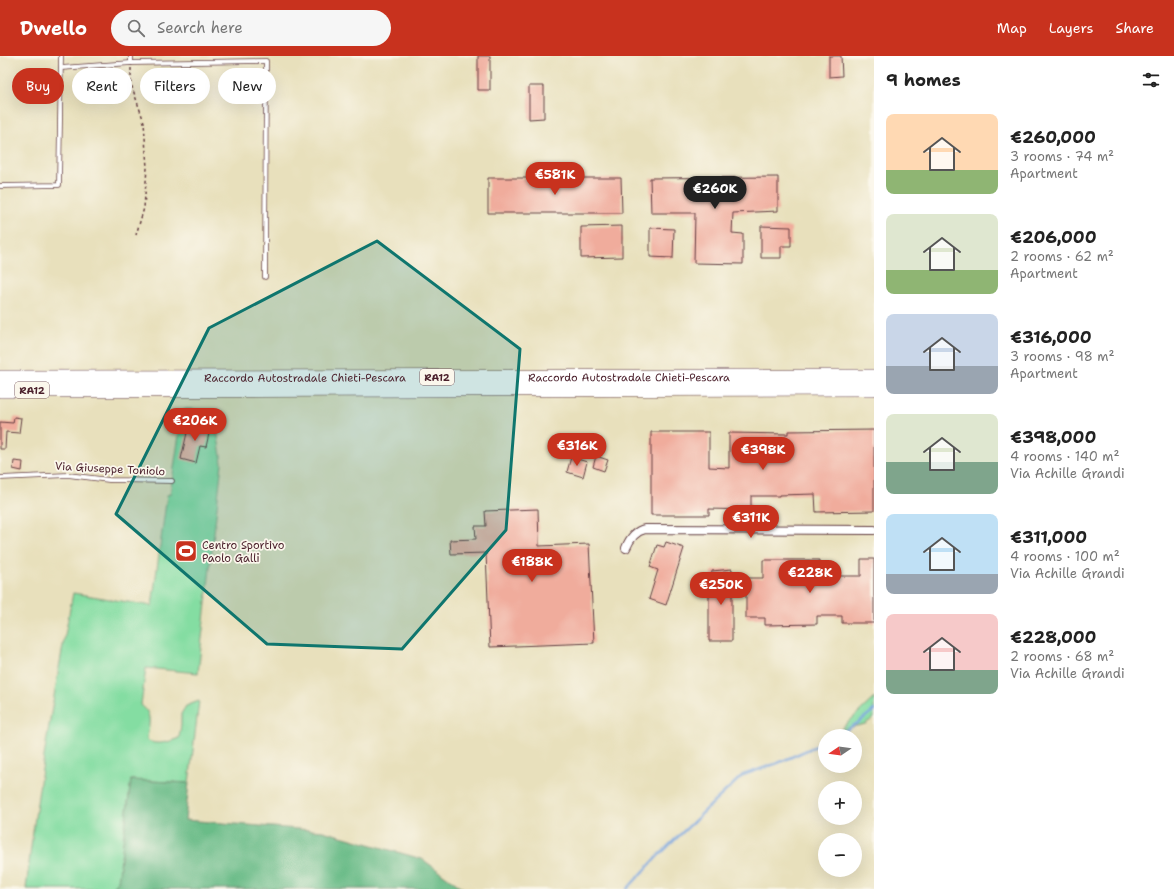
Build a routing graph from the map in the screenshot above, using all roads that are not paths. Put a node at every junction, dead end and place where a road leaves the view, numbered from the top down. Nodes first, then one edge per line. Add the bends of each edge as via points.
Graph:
1 (61, 56) edge
2 (131, 56) edge
3 (131, 63) junction
4 (61, 68) joint
5 (60, 104) edge
6 (0, 186) edge
7 (265, 276) dead end
8 (874, 377) edge
9 (0, 378) edge
10 (874, 388) edge
11 (0, 390) edge
12 (63, 390) junction
13 (0, 396) edge
14 (0, 478) edge
15 (172, 481) dead end
16 (874, 530) edge
17 (626, 548) dead end

1 - 4 lane
2 - 3 lane
3 - 4 lane
3 - 7 lane via 266,62
5 - 6 lane via 59,185
8 - 9 highway, Raccordo Autostradale Chieti-Pescara / RA12
10 - 12 highway, Raccordo Autostradale Chieti-Pescara / RA12
11 - 12 highway, Raccordo Autostradale Chieti-Pescara / RA12
12 - 13 highway via 51,396
14 - 15 lane, Via Giuseppe Toniolo via 68,475 109,480
16 - 17 street via 645,529 634,534

